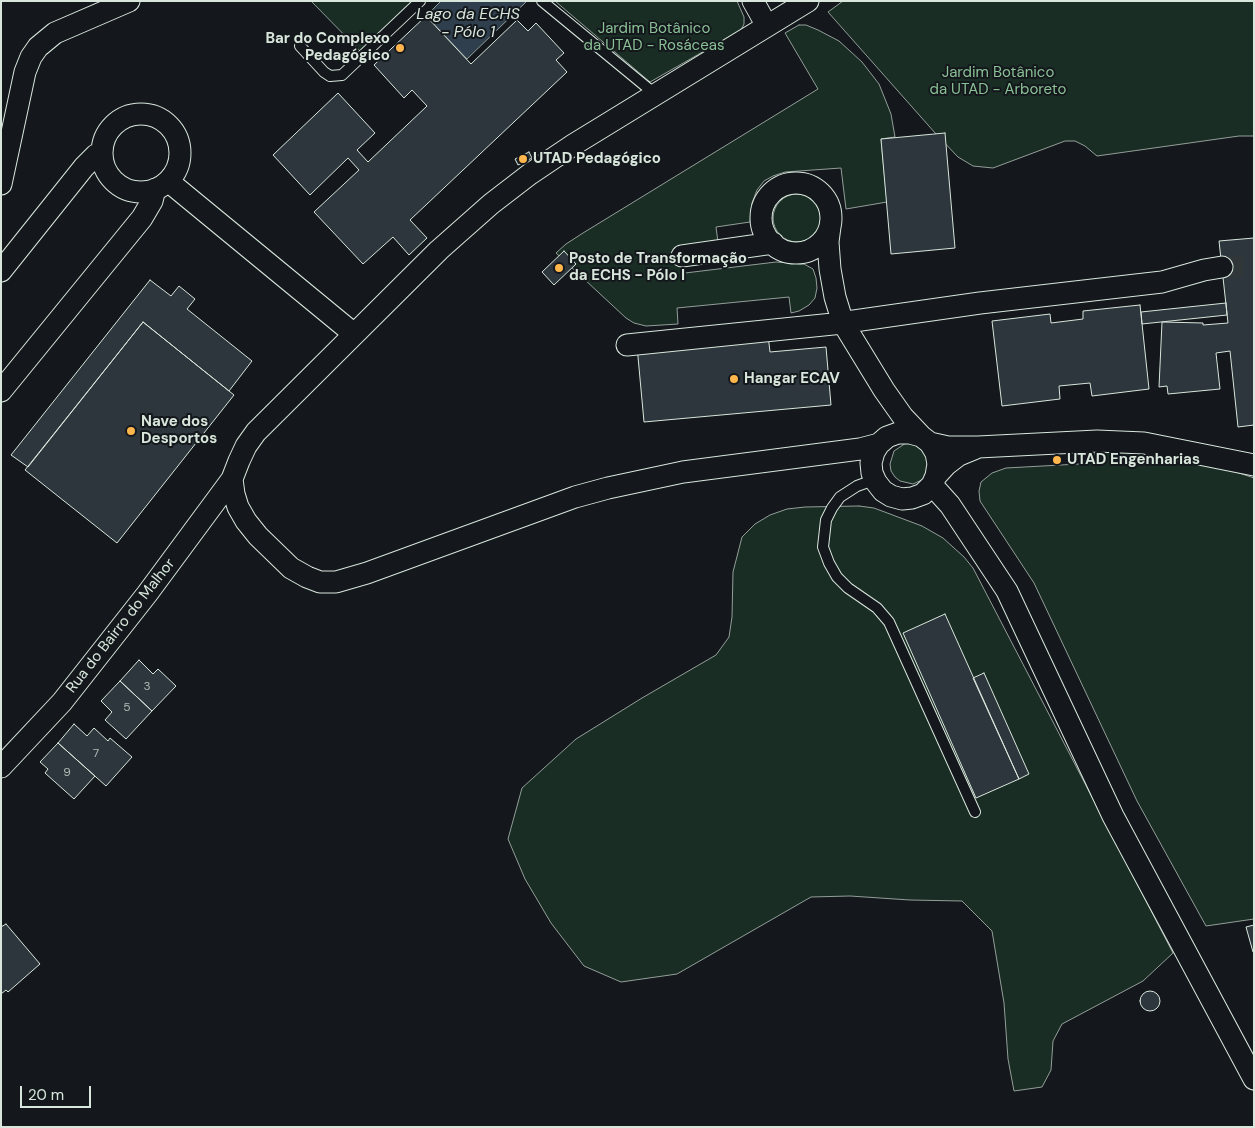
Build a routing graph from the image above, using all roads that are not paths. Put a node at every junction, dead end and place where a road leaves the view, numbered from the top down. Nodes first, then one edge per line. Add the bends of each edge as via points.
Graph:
1 (129, 1) edge
2 (420, 1) edge
3 (542, 1) edge
4 (753, 1) edge
5 (808, 1) edge
6 (767, 26) junction
7 (300, 46) dead end
8 (655, 94) junction
9 (102, 152) junction
10 (1, 184) edge
11 (161, 185) junction
12 (831, 219) junction
13 (772, 244) junction
14 (793, 253) junction
15 (682, 256) dead end
16 (1222, 267) tunnel mouth
17 (830, 269) junction
18 (1, 271) edge
19 (843, 322) junction
20 (354, 334) junction
21 (627, 345) dead end
22 (884, 390) junction
23 (1, 391) edge
24 (883, 440) junction
25 (925, 440) junction
26 (978, 447) junction
27 (835, 453) junction
28 (1254, 464) edge
29 (874, 478) junction
30 (232, 479) junction
31 (934, 481) junction
32 (912, 498) junction
33 (956, 514) junction
34 (1, 767) edge
35 (974, 812) dead end
36 (1254, 1079) edge

1 - 10 street via 55,33 38,47 25,72
2 - 7 lane via 342,75 330,76 324,72
3 - 8 lane
4 - 6 street
5 - 6 street, Rua do Bairro do Malhor
6 - 8 street, Rua do Bairro do Malhor
8 - 20 street, Rua do Bairro do Malhor via 522,180 439,250
9 - 11 street via 104,164 118,185 143,192
9 - 11 street via 104,140 120,120 144,114 157,118 168,125 180,147 176,171
9 - 18 street via 84,167
11 - 20 street
11 - 23 street via 142,218
12 - 13 street via 829,207 816,189 794,183 782,186 766,201 762,212 762,224
12 - 14 street via 824,240 815,248
12 - 17 street via 828,242
13 - 14 street
13 - 15 street
14 - 17 street via 815,259
16 - 19 street via 1162,282
17 - 19 street
19 - 21 street
19 - 22 street
20 - 30 street, Rua do Bairro do Malhor via 256,432 246,446
22 - 24 street via 891,416
22 - 25 street
24 - 25 street via 910,432
24 - 27 street via 860,449
24 - 29 street via 871,463
25 - 26 street via 948,447
25 - 31 street via 936,453 938,464
26 - 28 street via 1097,441 1144,443
26 - 31 street via 952,460
27 - 29 street via 858,461
27 - 30 street via 683,472 608,488 336,582 320,582 299,573 258,536 238,507
29 - 32 street via 891,496
29 - 35 lane via 840,497 826,520 823,547 837,577 878,608 889,622
30 - 34 street, Rua do Bairro do Malhor via 62,702
31 - 32 street via 923,494
31 - 33 street
32 - 33 street
33 - 36 street via 1011,598 1113,816

